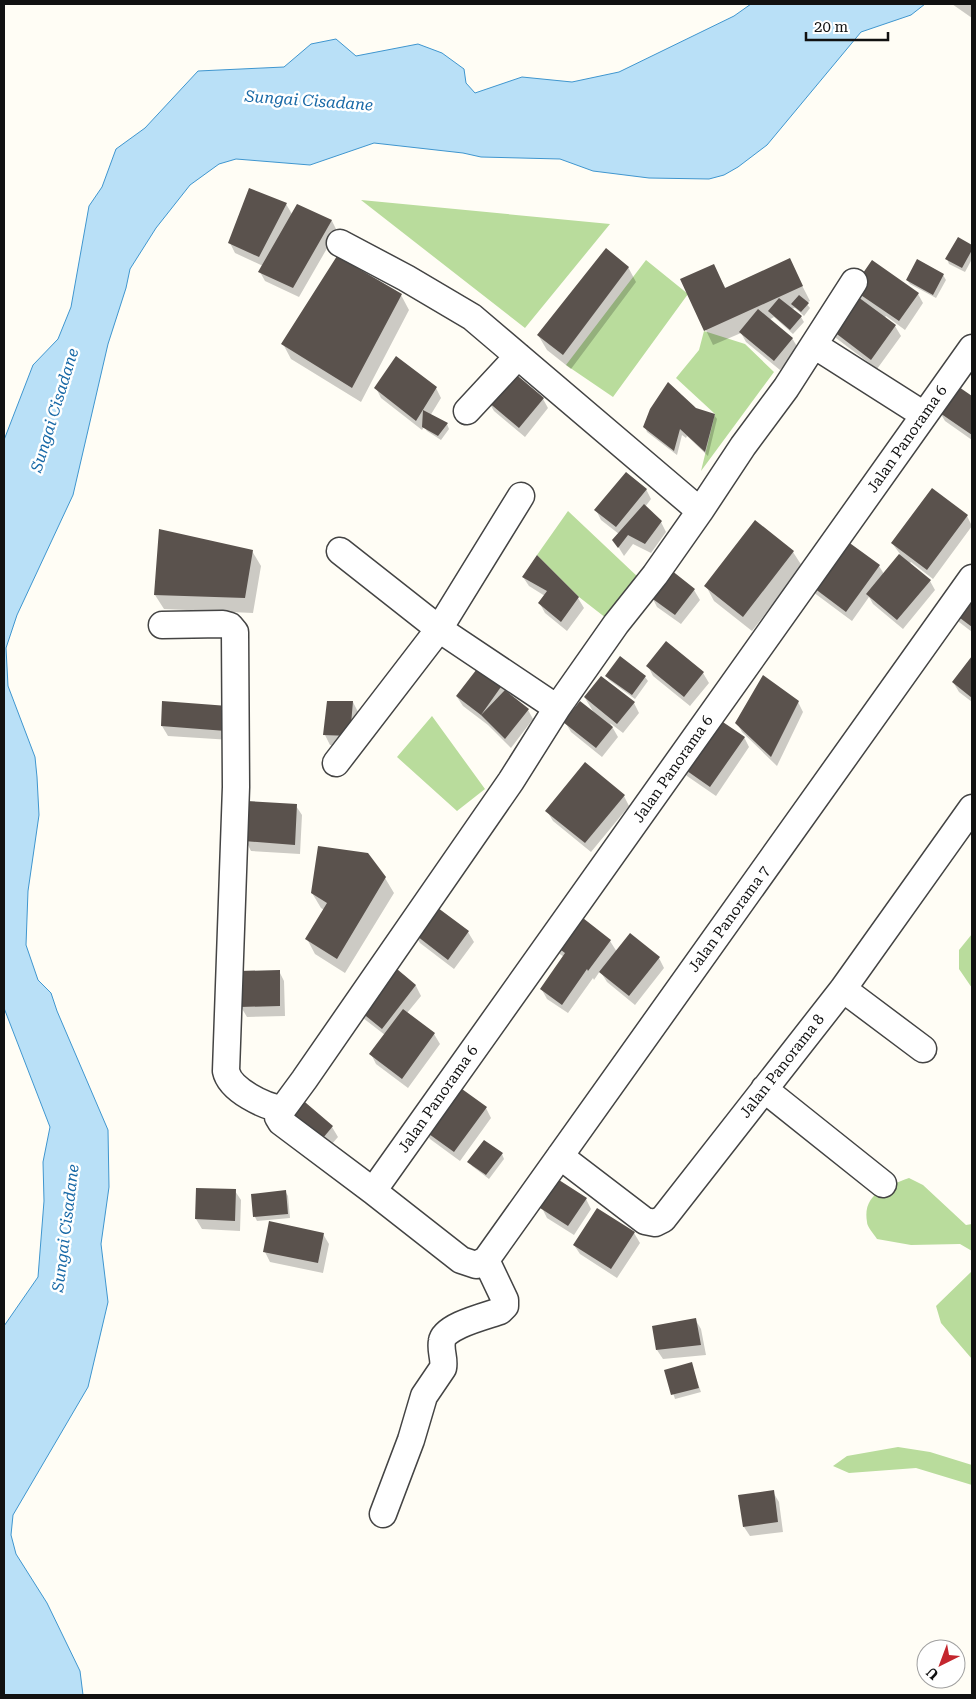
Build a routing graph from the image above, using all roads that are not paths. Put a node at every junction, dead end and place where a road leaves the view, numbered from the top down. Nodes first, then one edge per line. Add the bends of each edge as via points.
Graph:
1 (340, 243) dead end
2 (854, 282) dead end
3 (814, 345) junction
4 (972, 348) edge
5 (518, 356) junction
6 (467, 411) dead end
7 (924, 415) junction
8 (520, 496) dead end
9 (700, 511) junction
10 (340, 551) dead end
11 (972, 578) edge
12 (162, 625) dead end
13 (439, 629) junction
14 (557, 708) junction
15 (336, 763) dead end
16 (972, 808) edge
17 (842, 989) junction
18 (923, 1049) dead end
19 (764, 1089) junction
20 (283, 1109) junction
21 (560, 1156) junction
22 (882, 1184) dead end
23 (373, 1191) junction
24 (486, 1260) junction
25 (383, 1514) dead end

1 - 5 street via 472,317
2 - 3 street
3 - 7 street
3 - 9 street
4 - 7 street, Jalan Panorama 6
5 - 6 street
5 - 9 street
7 - 23 street, Jalan Panorama 6
8 - 13 street
9 - 14 street
10 - 13 street
11 - 21 street, Jalan Panorama 7
12 - 20 street via 223,624 235,632 236,786 226,1071 248,1096 266,1106
13 - 14 street
13 - 15 street
14 - 20 street via 511,780
16 - 17 street, Jalan Panorama 8
17 - 18 street
17 - 19 street, Jalan Panorama 8
19 - 21 street, Jalan Panorama 8 via 663,1219 655,1223 645,1221
19 - 22 street
20 - 23 street via 278,1117 281,1122
21 - 24 street, Jalan Panorama 7
23 - 24 street via 461,1260 476,1264
24 - 25 street via 505,1306 500,1311 451,1329 442,1338 443,1368 424,1396

